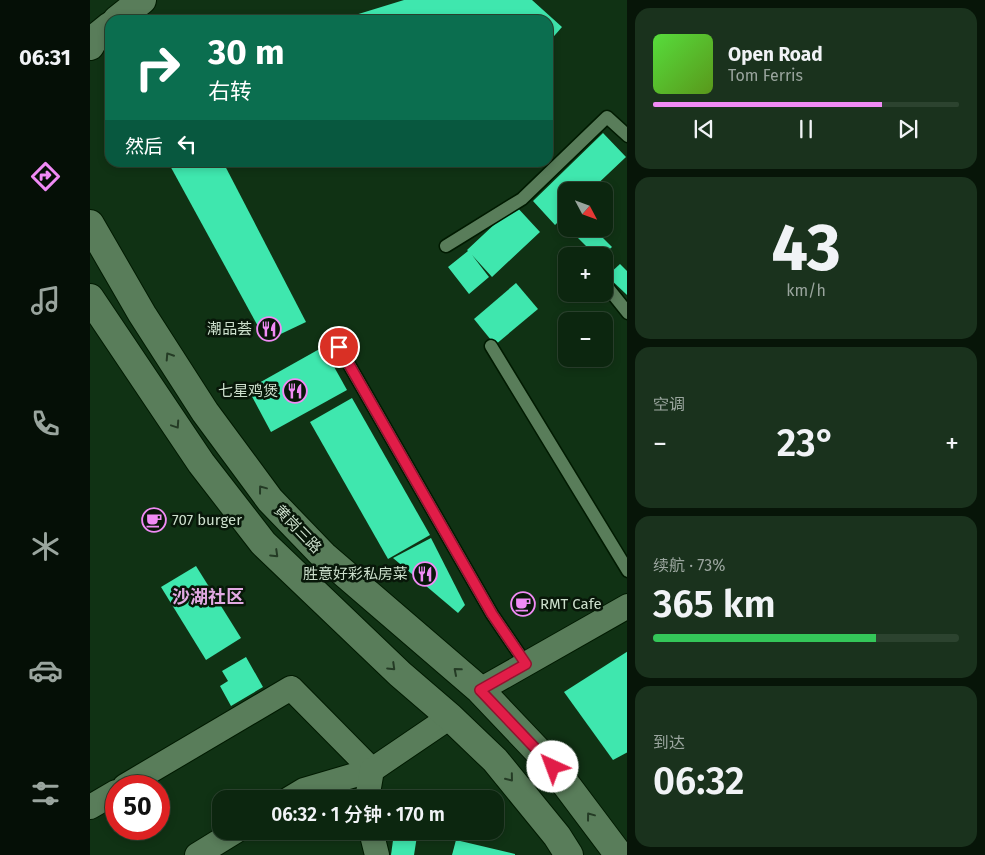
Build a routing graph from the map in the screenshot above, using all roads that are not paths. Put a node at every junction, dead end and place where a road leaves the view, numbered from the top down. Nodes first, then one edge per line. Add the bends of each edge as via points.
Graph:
1 (142, 0) edge
2 (123, 15) edge
3 (105, 30) edge
4 (90, 46) edge
5 (627, 135) edge
6 (92, 230) edge
7 (446, 246) dead end
8 (613, 294) edge
9 (90, 298) edge
10 (627, 312) edge
11 (492, 346) dead end
12 (339, 347) dead end
13 (627, 569) edge
14 (627, 607) edge
15 (526, 664) junction
16 (480, 690) junction
17 (450, 716) junction
18 (372, 770) junction
19 (144, 775) edge
20 (304, 790) edge
21 (368, 790) edge
22 (105, 798) edge
23 (90, 807) edge
24 (221, 840) edge
25 (374, 840) edge
26 (197, 855) edge
27 (377, 855) edge
28 (569, 855) edge
29 (619, 855) edge

1 - 2 main road
3 - 4 main road
5 - 7 lane via 607,117 522,199
16 -> 6 main road, 黄岗三路 via 324,555 270,500 204,412
8 - 10 lane
9 -> 17 main road via 201,463 263,543 400,674
11 - 13 lane
12 - 15 lane via 492,614
14 - 15 street
15 - 16 street
29 -> 16 main road, 黄岗三路 via 553,767
17 - 18 street
17 -> 28 main road via 496,760
18 - 19 street via 291,688
18 - 20 street
18 - 21 street
22 - 23 street
24 - 26 street
25 - 27 street

